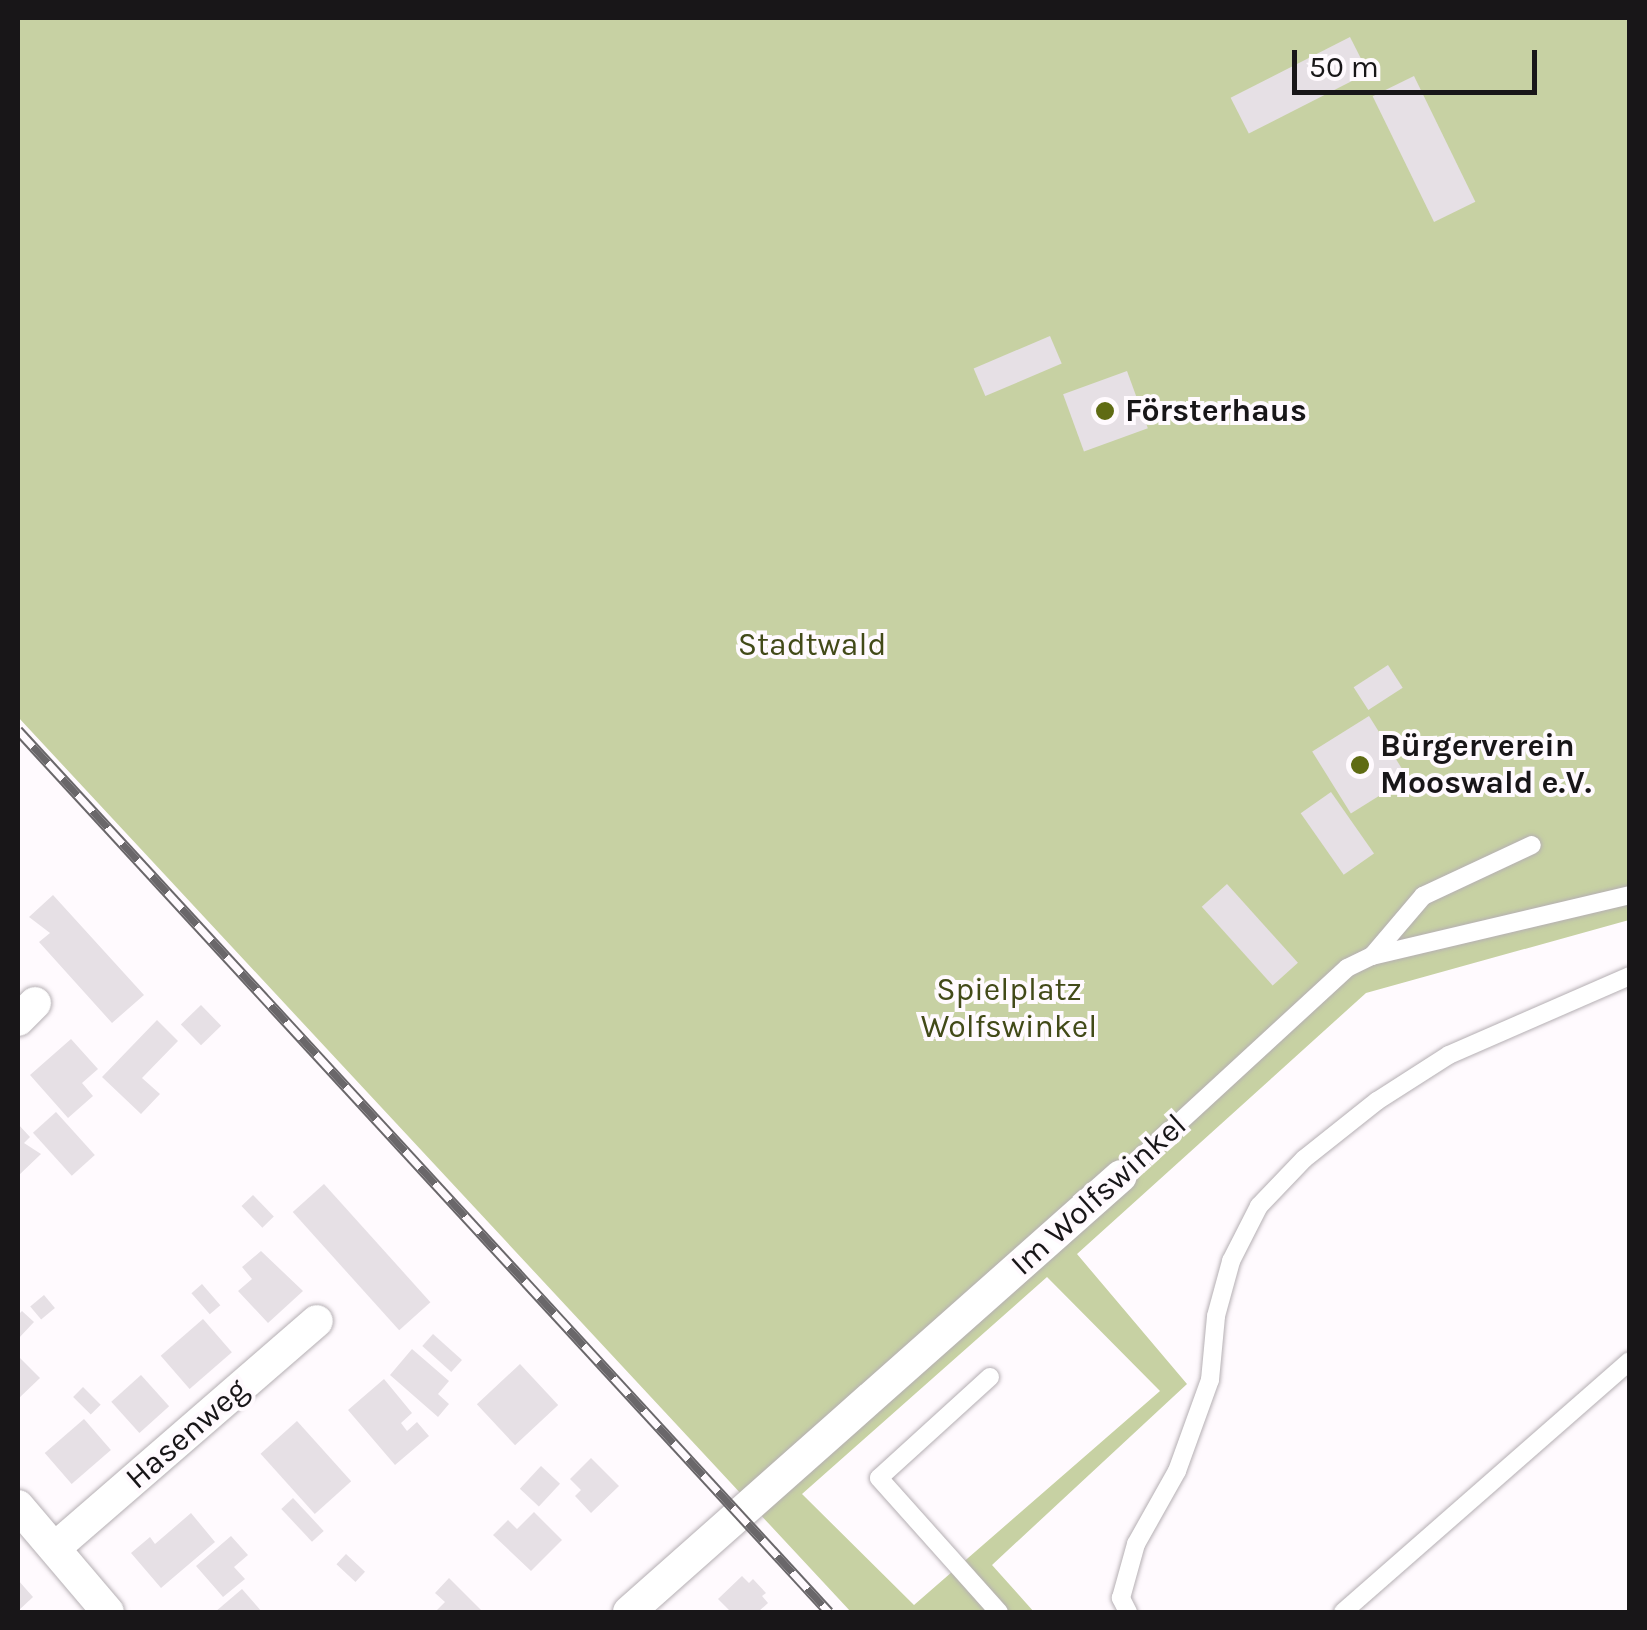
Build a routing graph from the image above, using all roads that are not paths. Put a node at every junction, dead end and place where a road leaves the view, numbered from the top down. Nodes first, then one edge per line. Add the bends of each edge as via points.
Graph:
1 (1532, 845) dead end
2 (1630, 895) edge
3 (1372, 956) junction
4 (1630, 976) edge
5 (1121, 1176) joint
6 (317, 1321) dead end
7 (1630, 1361) edge
8 (990, 1377) dead end
9 (18, 1506) edge
10 (56, 1546) junction
11 (108, 1612) edge
12 (628, 1612) edge
13 (999, 1612) edge
14 (1128, 1612) edge
15 (1343, 1612) edge

1 - 3 lane via 1423,896
2 - 3 lane, Im Wolfswinkel
3 - 5 lane, Im Wolfswinkel via 1347,968
4 - 14 lane via 1449,1055 1304,1159 1259,1206 1232,1261 1216,1316 1210,1380 1177,1471 1136,1544 1122,1598
5 - 12 street, Im Wolfswinkel
6 - 10 street, Hasenweg
7 - 15 lane
8 - 13 lane via 879,1478
9 - 10 street
10 - 11 street

